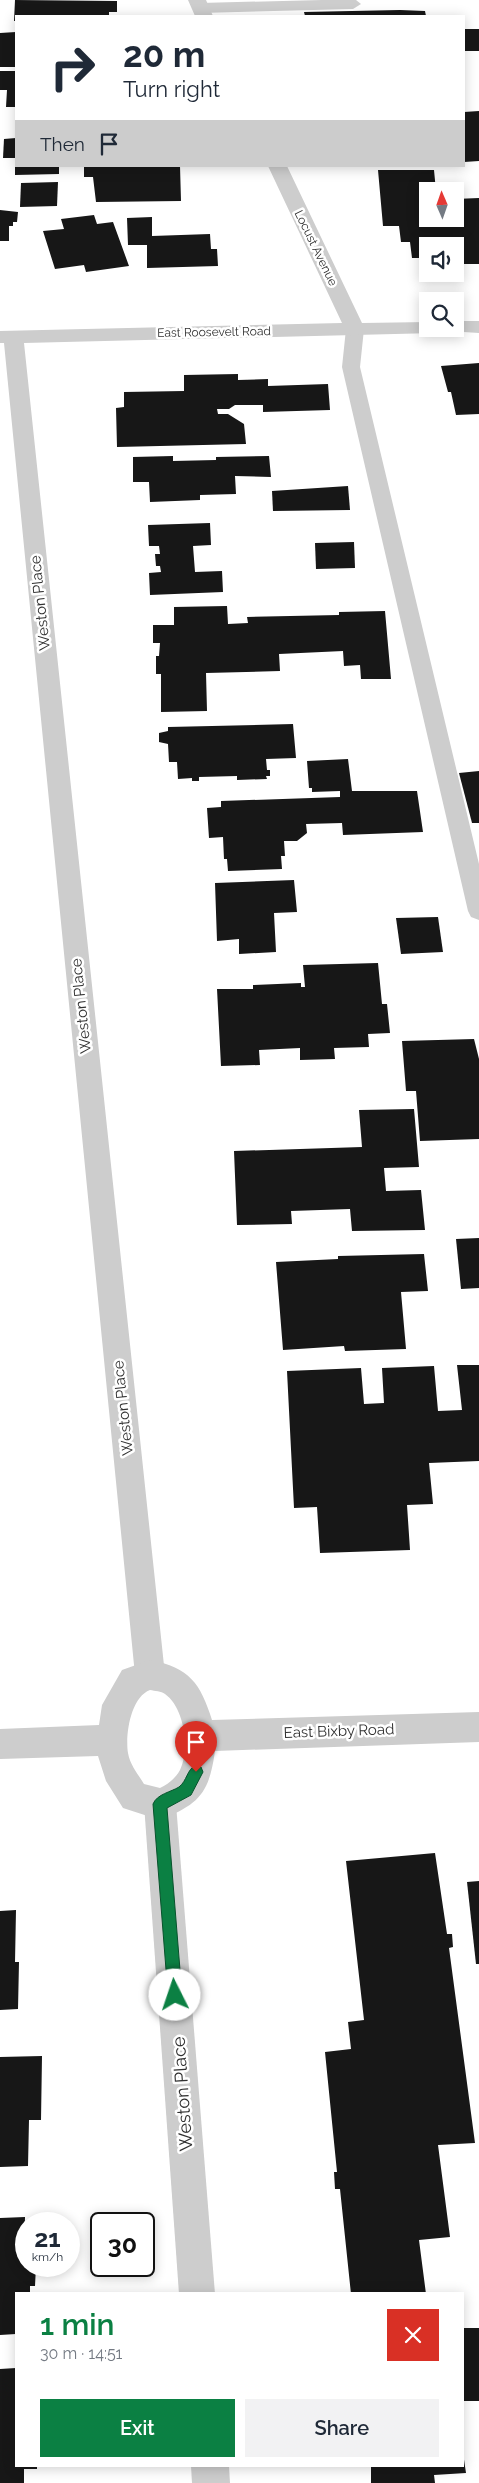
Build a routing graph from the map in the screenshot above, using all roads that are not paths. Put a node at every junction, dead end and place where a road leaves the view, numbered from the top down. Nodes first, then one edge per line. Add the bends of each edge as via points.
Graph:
1 (353, 4) dead end
2 (200, 8) edge
3 (277, 167) edge
4 (464, 327) edge
5 (479, 327) edge
6 (419, 328) edge
7 (355, 329) junction
8 (6, 337) edge
9 (479, 911) edge
10 (150, 1675) junction
11 (479, 1727) edge
12 (199, 1736) junction
13 (112, 1740) junction
14 (0, 1744) edge
15 (160, 1804) junction
16 (197, 2292) edge
17 (210, 2467) edge
18 (211, 2483) edge

1 - 2 lane
3 - 7 street, Locust Avenue
4 - 5 street
6 - 7 street, East Roosevelt Road
7 - 8 street, East Roosevelt Road
7 - 9 lane via 351,367
8 - 10 street, Weston Place
10 - 12 street via 167,1678 188,1697 197,1714
10 - 13 street via 133,1681 118,1705
11 - 12 street, East Bixby Road
12 - 15 street via 196,1772 186,1790
13 - 14 street
13 - 15 street via 117,1770 134,1797
15 - 16 street, Weston Place
17 - 18 street

